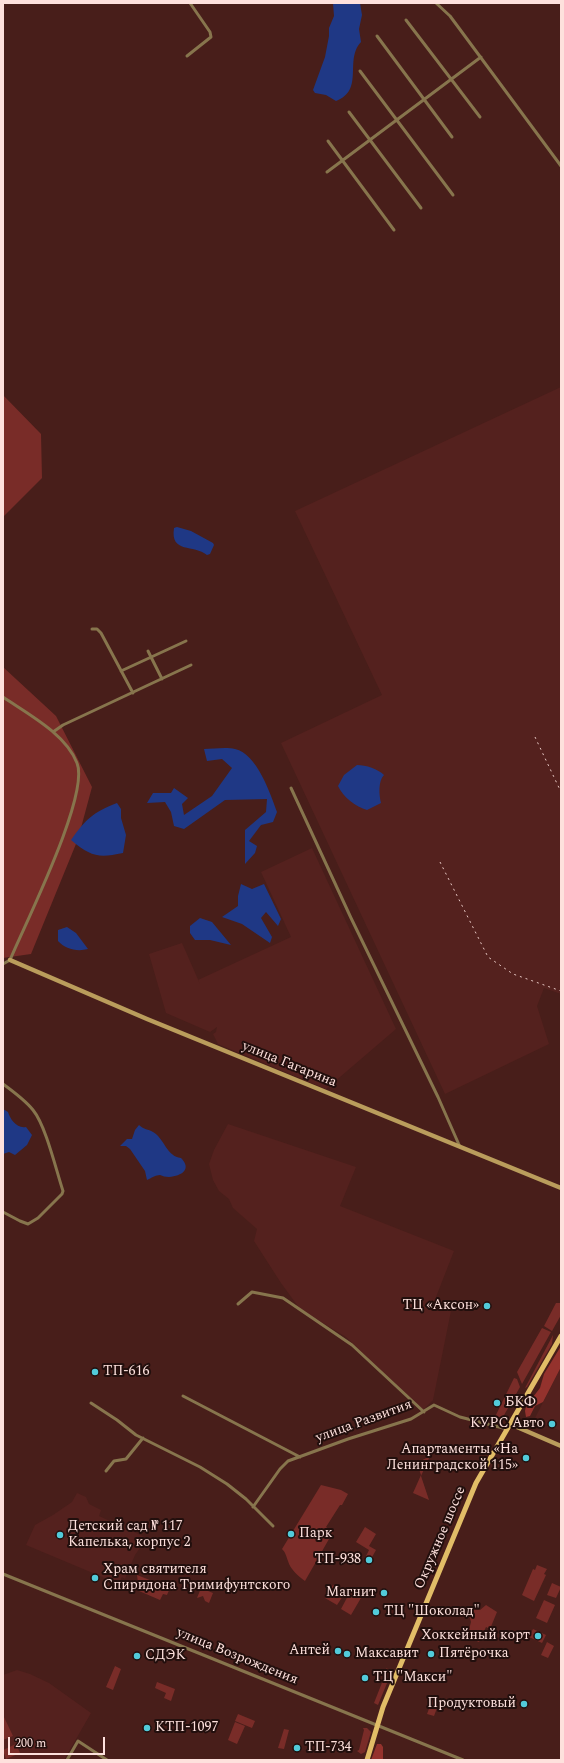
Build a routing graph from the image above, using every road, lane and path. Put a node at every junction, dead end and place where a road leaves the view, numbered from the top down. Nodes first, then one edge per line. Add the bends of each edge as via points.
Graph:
1 (190, 3) edge
2 (436, 3) edge
3 (406, 20) dead end
4 (377, 36) dead end
5 (187, 56) dead end
6 (481, 57) junction
7 (360, 71) dead end
8 (451, 79) junction
9 (424, 100) junction
10 (349, 112) dead end
11 (480, 117) dead end
12 (397, 120) junction
13 (452, 137) dead end
14 (370, 140) junction
15 (328, 141) dead end
16 (342, 161) junction
17 (561, 166) edge
18 (327, 172) dead end
19 (453, 195) dead end
20 (421, 208) dead end
21 (394, 230) dead end
22 (92, 629) dead end
23 (186, 641) dead end
24 (148, 651) dead end
25 (151, 657) junction
26 (191, 665) dead end
27 (121, 671) junction
28 (162, 679) junction
29 (134, 693) junction
30 (3, 697) edge
31 (53, 732) junction
32 (291, 788) dead end
33 (10, 960) junction
34 (3, 964) edge
35 (3, 1084) edge
36 (460, 1147) junction
37 (561, 1188) edge
38 (3, 1212) edge
39 (238, 1304) dead end
40 (561, 1336) edge
41 (183, 1396) dead end
42 (91, 1403) dead end
43 (424, 1412) junction
44 (510, 1424) junction
45 (507, 1429) junction
46 (143, 1438) junction
47 (561, 1446) edge
48 (300, 1457) junction
49 (106, 1471) dead end
50 (253, 1507) junction
51 (273, 1526) dead end
52 (3, 1575) edge
53 (376, 1725) junction
54 (67, 1760) edge
55 (107, 1760) edge
56 (367, 1760) edge
57 (463, 1760) edge

1 - 5 street via 211,37
2 - 6 street via 450,16
3 - 8 street
4 - 9 street
6 - 8 street
6 - 17 street
7 - 12 street
8 - 9 street
8 - 11 street
9 - 12 street
9 - 13 street
10 - 14 street
12 - 14 street
12 - 19 street
14 - 16 street
14 - 20 street
15 - 16 street
16 - 18 street
16 - 21 street
22 - 27 street via 101,633
23 - 25 street
24 - 25 street
25 - 27 street
25 - 28 street
26 - 28 street
27 - 29 street
28 - 29 street
29 - 31 street
30 - 31 street
31 - 33 street via 78,764 76,797 63,839
32 - 36 street
33 - 34 street
33 - 36 street, улица Гагарина
35 - 38 street via 34,1110 41,1122 63,1191 38,1218 28,1224
36 - 37 street, улица Гагарина
39 - 43 street via 252,1292 284,1298 352,1345
40 - 44 main road, Окружное шоссе
41 - 48 street
42 - 46 street
43 - 45 street, улица Развития via 434,1405 460,1417
43 - 48 street, улица Развития via 412,1419
44 - 45 main road, Окружное шоссе
44 - 47 street
45 - 53 main road, Окружное шоссе via 474,1488
46 - 49 street via 126,1458 114,1461
46 - 50 street via 200,1467 235,1490
48 - 50 street, улица Развития via 284,1464
50 - 51 street
52 - 53 street, улица Возрождения
53 - 56 main road, Окружное шоссе
53 - 57 street, улица Возрождения
54 - 55 street via 78,1741

